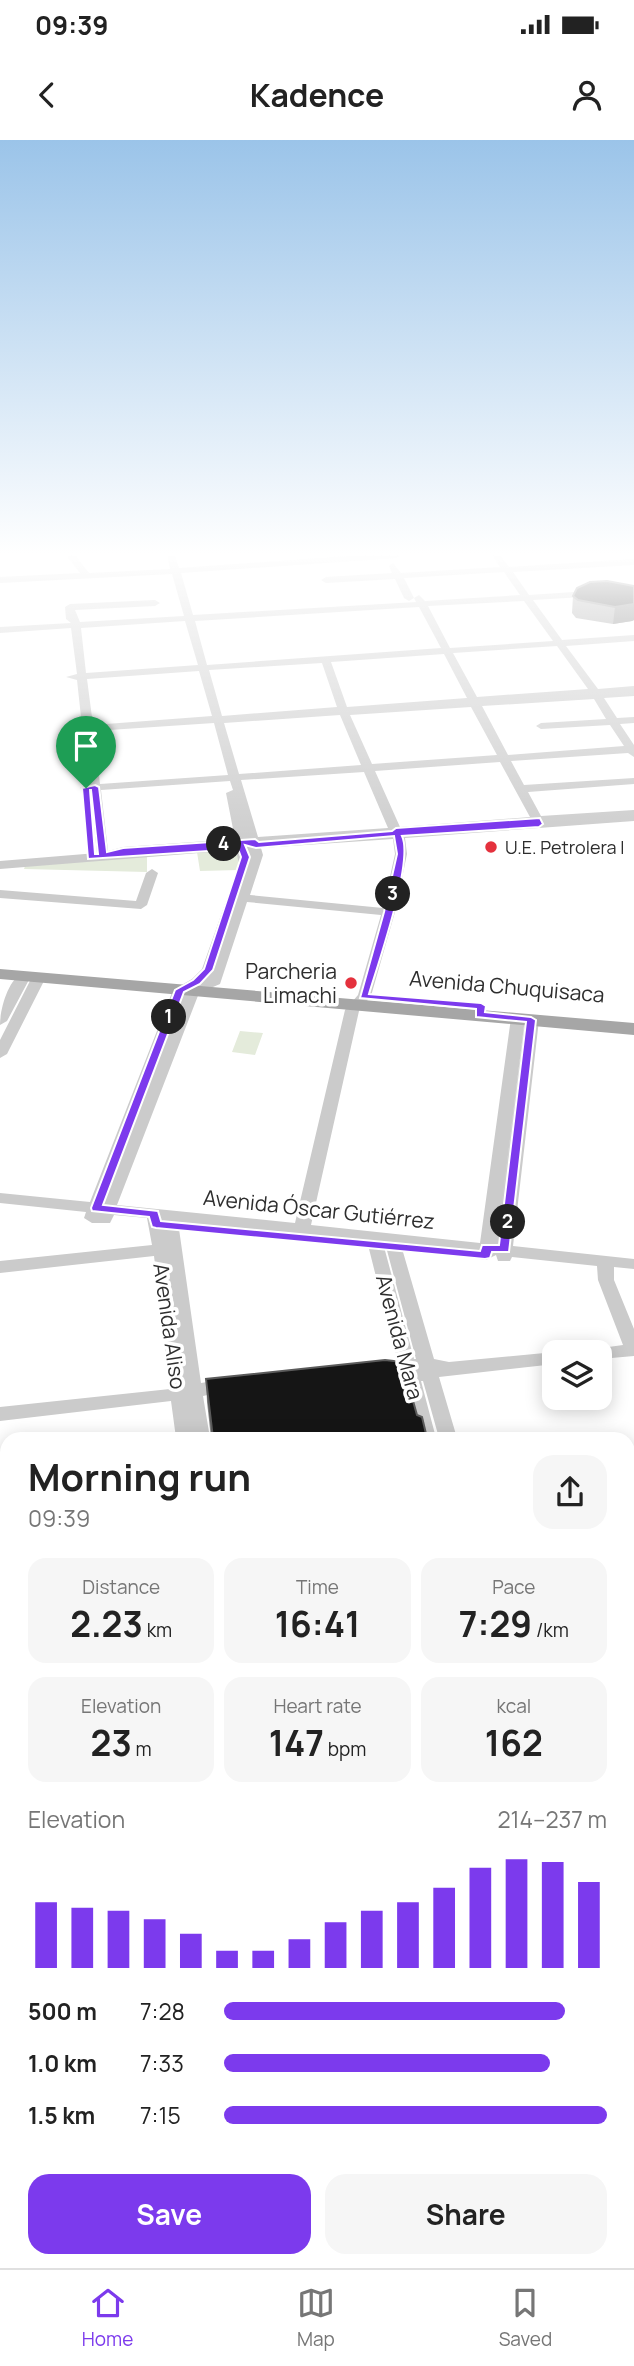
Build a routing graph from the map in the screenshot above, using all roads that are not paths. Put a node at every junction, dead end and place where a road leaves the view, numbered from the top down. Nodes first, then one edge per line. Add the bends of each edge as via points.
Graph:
1 (74, 654) edge
2 (197, 654) edge
3 (381, 654) edge
4 (448, 654) edge
5 (568, 654) edge
6 (325, 659) junction
7 (200, 666) junction
8 (76, 675) junction
9 (634, 691) edge
10 (596, 693) junction
11 (475, 702) junction
12 (343, 710) junction
13 (215, 718) junction
14 (634, 720) edge
15 (613, 722) junction
16 (541, 726) dead end
17 (84, 728) junction
18 (633, 750) edge
19 (503, 758) junction
20 (367, 768) junction
21 (233, 777) junction
22 (634, 781) edge
23 (90, 788) junction
24 (519, 789) junction
25 (634, 816) edge
26 (538, 822) junction
27 (396, 832) junction
28 (241, 844) junction
29 (255, 844) junction
30 (97, 857) junction
31 (0, 865) edge
32 (152, 873) dead end
33 (0, 894) edge
34 (244, 898) junction
35 (389, 912) junction
36 (232, 916) junction
37 (0, 966) edge
38 (0, 974) edge
39 (32, 977) junction
40 (196, 987) junction
41 (360, 1000) junction
42 (480, 1010) junction
43 (525, 1019) junction
44 (634, 1019) edge
45 (0, 1021) edge
46 (634, 1029) edge
47 (0, 1054) edge
48 (0, 1198) edge
49 (0, 1208) edge
50 (100, 1213) junction
51 (162, 1220) junction
52 (301, 1233) junction
53 (374, 1241) junction
54 (393, 1243) junction
55 (166, 1250) junction
56 (486, 1251) junction
57 (505, 1253) junction
58 (634, 1264) edge
59 (605, 1265) junction
60 (0, 1267) edge
61 (634, 1272) edge
62 (634, 1350) edge
63 (612, 1352) edge
64 (542, 1358) edge
65 (428, 1369) junction
66 (409, 1371) junction
67 (369, 1376) edge
68 (242, 1389) edge
69 (190, 1394) junction
70 (0, 1415) edge
71 (186, 1432) edge
72 (200, 1432) edge
73 (425, 1432) edge
74 (446, 1432) edge

1 - 8 street
2 - 7 street
3 - 6 street
4 - 11 street
5 - 10 street
6 - 7 street
6 - 12 street
7 - 8 street
7 - 13 street
8 - 17 street
9 - 10 street
10 - 11 street
10 - 15 street
11 - 12 street
11 - 19 street
12 - 13 street
12 - 20 street
13 - 17 street
13 - 21 street
14 - 15 street
15 - 16 street
15 - 18 street
17 - 23 street
18 - 19 street
19 - 20 street
19 - 24 street
20 - 21 street
20 - 27 street
21 - 23 street
21 - 28 street
21 - 29 street
22 - 24 street
23 - 30 street
24 - 26 street
25 - 26 street
26 - 27 street
27 - 29 street
27 - 35 street via 401,854
28 - 29 street
28 - 30 street via 123,851
28 - 36 street via 245,864
29 - 34 street via 257,855
30 - 31 street
32 - 33 street via 141,905
34 - 35 street
34 - 36 street
35 - 41 street
36 - 40 street
37 - 40 main road, Avenida Chuquisaca
38 - 39 main road, Avenida Chuquisaca
39 - 40 main road, Avenida Chuquisaca
39 - 45 street
39 - 47 street
40 - 41 main road, Avenida Chuquisaca
40 - 50 street
41 - 42 main road, Avenida Chuquisaca
41 - 52 street via 352,1010
42 - 43 main road, Avenida Chuquisaca
42 - 44 main road, Avenida Chuquisaca
43 - 46 main road, Avenida Chuquisaca
43 - 56 street
43 - 57 street
48 - 50 street, Avenida Óscar Gutiérrez
49 - 50 street, Avenida Óscar Gutiérrez
50 - 51 street, Avenida Óscar Gutiérrez
51 - 52 street, Avenida Óscar Gutiérrez
51 - 55 street, Avenida Aliso
52 - 53 street, Avenida Óscar Gutiérrez
53 - 54 street, Avenida Óscar Gutiérrez
53 - 66 street, Avenida Mara
54 - 56 street, Avenida Óscar Gutiérrez
54 - 65 street, Avenida Mara
55 - 60 street
55 - 69 street, Avenida Aliso
56 - 57 street, Avenida Óscar Gutiérrez
57 - 59 street, Avenida Óscar Gutiérrez
58 - 59 street, Avenida Óscar Gutiérrez
59 - 61 street, Avenida Óscar Gutiérrez
59 - 62 street via 606,1280
62 - 63 street
64 - 65 street
65 - 66 street
65 - 74 street, Avenida Mara
66 - 67 street
66 - 73 street, Avenida Mara
68 - 69 street
69 - 70 street
69 - 71 street, Avenida Aliso
69 - 72 street, Avenida Aliso

